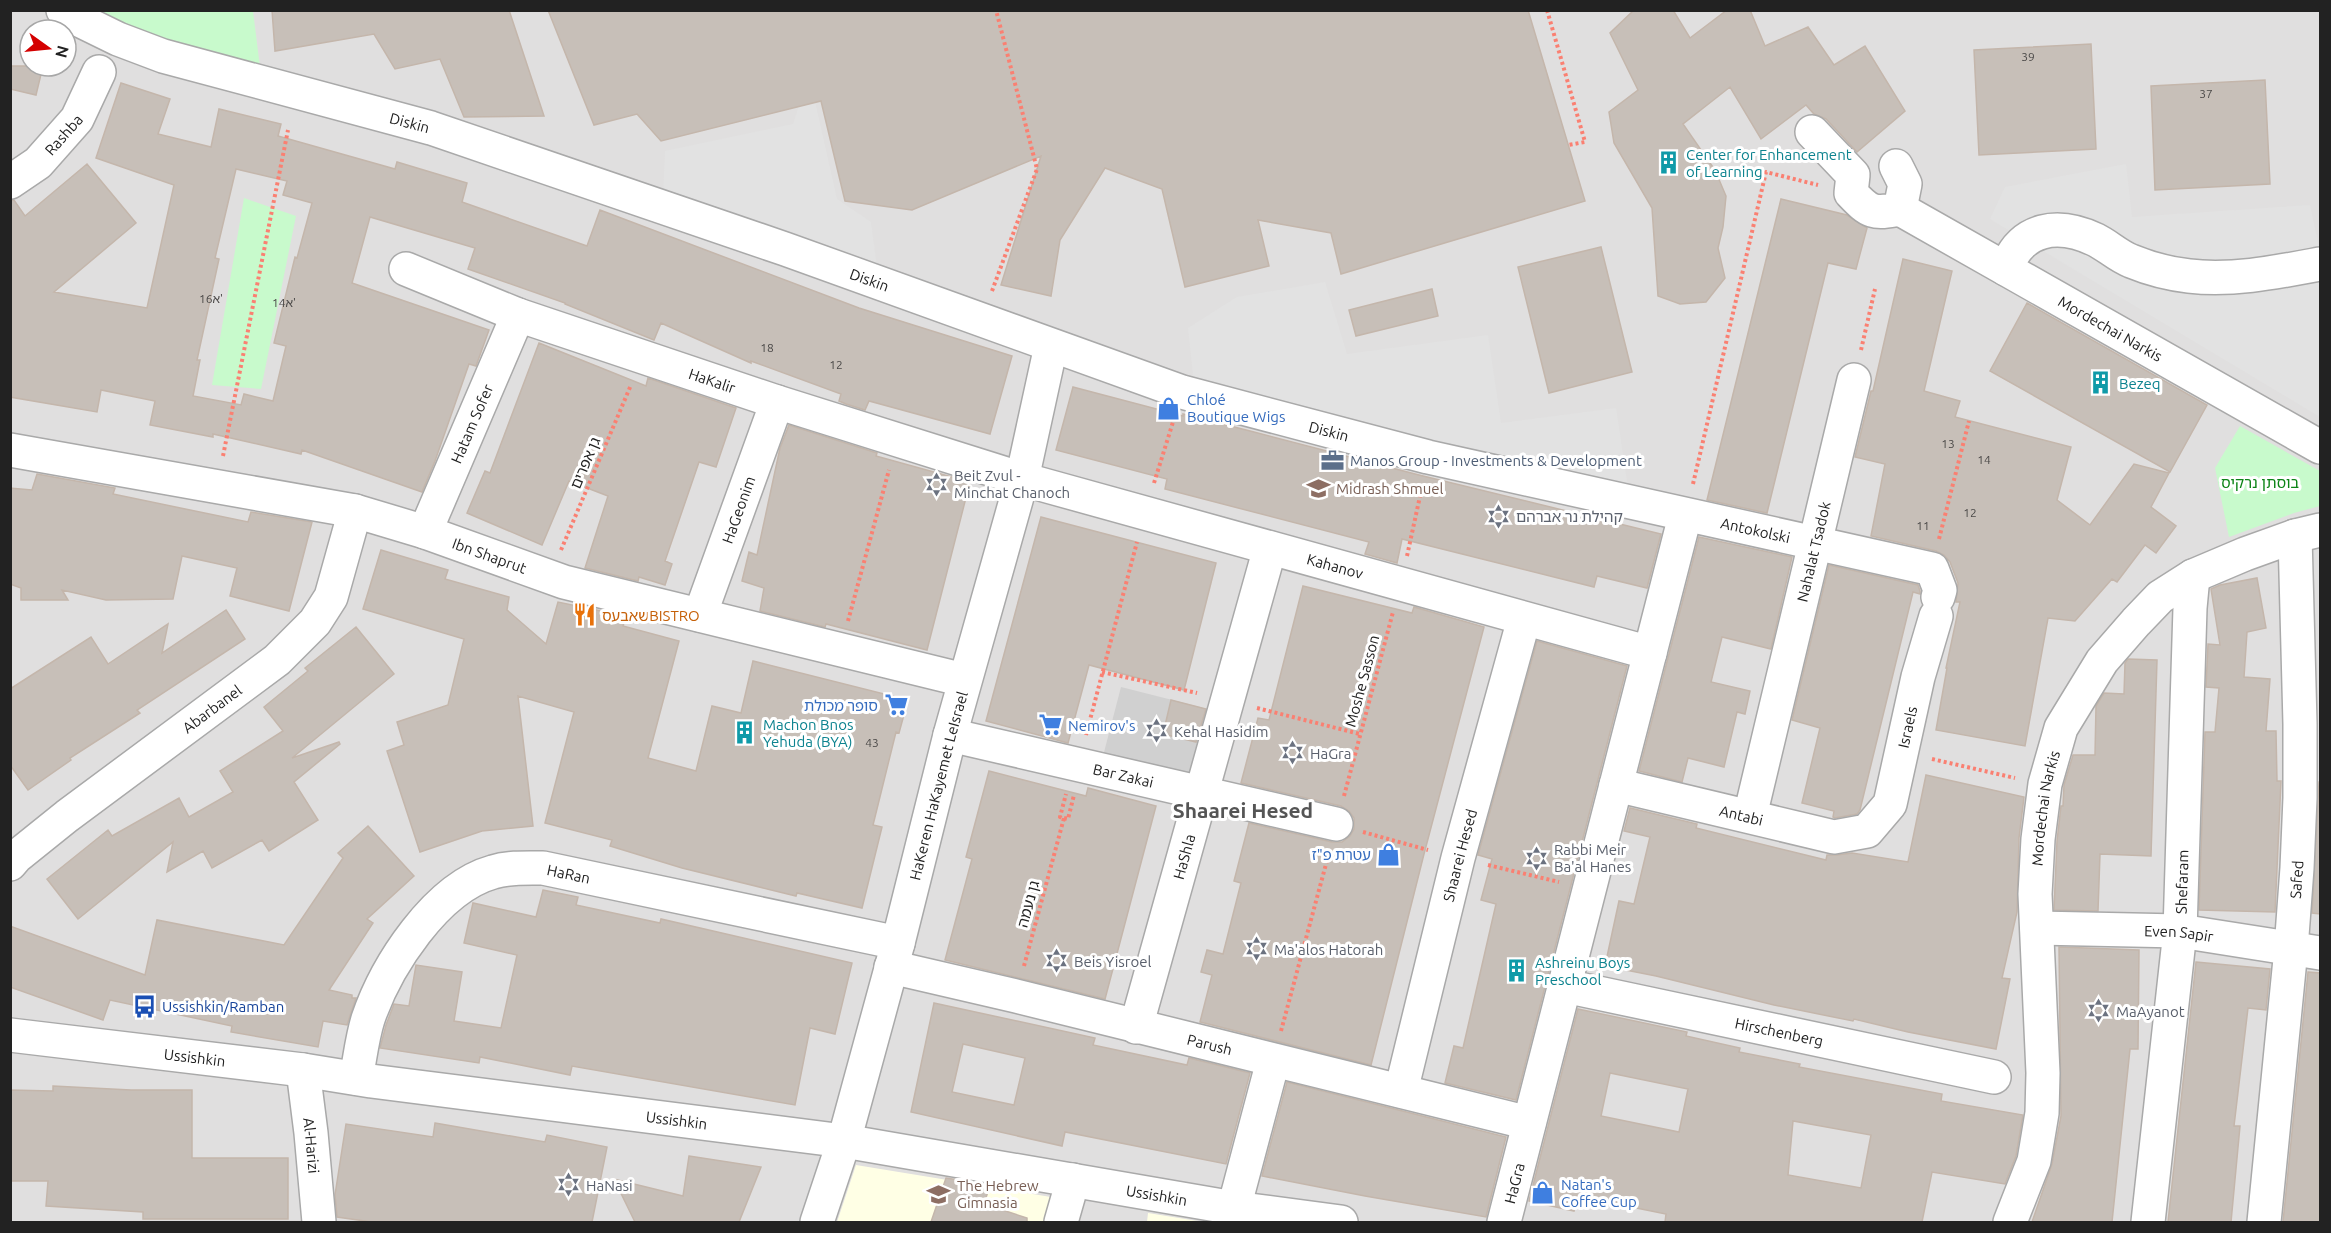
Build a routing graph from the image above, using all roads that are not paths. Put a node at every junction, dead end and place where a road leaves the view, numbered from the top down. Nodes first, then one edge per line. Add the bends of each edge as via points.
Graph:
1 (66, 12) edge
2 (99, 72) dead end
3 (1812, 132) dead end
4 (1896, 166) dead end
5 (10, 182) edge
6 (1900, 209) junction
7 (2320, 264) edge
8 (406, 269) dead end
9 (2006, 269) junction
10 (518, 315) junction
11 (1051, 346) junction
12 (1854, 380) road end
13 (777, 402) junction
14 (2320, 447) edge
15 (10, 450) edge
16 (1022, 479) junction
17 (355, 511) junction
18 (1685, 516) junction
19 (425, 532) junction
20 (2308, 533) edge
21 (1816, 544) junction
22 (1270, 548) junction
23 (2193, 576) junction
24 (1935, 594) joint
25 (700, 615) junction
26 (1524, 619) junction
27 (1650, 653) junction
28 (964, 680) junction
29 (950, 735) junction
30 (1616, 785) junction
31 (1201, 793) junction
32 (1750, 816) junction
33 (1336, 824) road end
34 (1867, 831) joint
35 (10, 864) edge
36 (2037, 928) junction
37 (2180, 931) junction
38 (2306, 951) edge
39 (894, 955) junction
40 (1565, 986) junction
41 (1136, 1027) junction
42 (10, 1035) edge
43 (1273, 1060) junction
44 (303, 1070) junction
45 (1994, 1077) dead end
46 (356, 1078) junction
47 (1401, 1091) junction
48 (1530, 1123) junction
49 (844, 1141) junction
50 (1073, 1180) junction
51 (1234, 1208) junction
52 (319, 1222) edge
53 (817, 1222) edge
54 (1061, 1222) edge
55 (1341, 1222) edge
56 (1504, 1222) edge
57 (2010, 1222) edge
58 (2148, 1222) edge
59 (2264, 1222) edge

1 - 11 street, Diskin via 118,39 163,56 431,128 785,249
2 - 5 street, Rashba via 77,119 38,163
3 - 6 street via 1853,175 1851,193 1865,208 1877,213
4 - 6 street via 1905,184
6 - 9 street, Mordechai Narkis
7 - 9 street via 2258,275 2187,276 2130,261 2095,240 2066,230 2048,229 2012,253
8 - 10 street, HaKalir
9 - 14 street, Mordechai Narkis
10 - 13 street, HaKalir
10 - 19 street, Hatam Sofer
11 - 16 street, HaKeren HaKayemet LeIsrael
11 - 18 street, Diskin via 1182,392 1428,457
12 - 21 street, Nahalat Tsadok
13 - 16 street, HaKalir
13 - 25 street, HaGeonim
15 - 17 street, Ibn Shaprut
16 - 22 street, Kahanov
16 - 28 street, HaKeren HaKayemet LeIsrael
17 - 19 street, Ibn Shaprut
17 - 35 street, Abarbanel via 331,597 315,622 277,660 67,816
18 - 21 street, Antokolski
18 - 27 street, HaGra
19 - 25 street, Ibn Shaprut via 550,577
20 - 23 street, Mordechai Narkis
20 - 38 street, Safed via 2300,798
21 - 24 street, Antokolski
21 - 32 street, Nahalat Tsadok
22 - 26 street, Kahanov
22 - 31 street, HaShla
23 - 36 street, Mordechai Narkis via 2160,597 2136,622 2102,662 2061,728 2039,823
23 - 37 street, Shefaram
24 - 34 street, Israels via 1890,804
25 - 28 street, Ibn Shaprut
26 - 27 street, Kahanov
26 - 47 street, Shaarei Hesed via 1473,862
27 - 30 street, HaGra
28 - 29 street, HaKeren HaKayemet LeIsrael
29 - 31 street, Bar Zakai
29 - 39 street, HaKeren HaKayemet LeIsrael
30 - 32 street, Antabi
30 - 40 street, HaGra
31 - 33 street, Bar Zakai
31 - 41 street, HaShla
32 - 34 street, Antabi via 1834,837
36 - 37 street, Even Sapir
36 - 57 street, Mordechai Narkis via 2042,1113 2034,1161
37 - 38 street, Even Sapir
37 - 58 street, Shefaram
38 - 59 street, Safed
39 - 41 street, Parush via 1016,996
39 - 46 street, HaRan via 543,868 492,872 438,905 406,944 383,983 368,1020
39 - 49 street, HaKeren HaKayemet LeIsrael
40 - 45 street, Hirschenberg
40 - 48 street, HaGra
41 - 43 street, Parush
42 - 44 street, Ussishkin
43 - 47 street, Parush
43 - 51 street
44 - 46 street, Ussishkin
44 - 52 street, Al-Harizi
46 - 49 street, Ussishkin
47 - 48 street, Parush
48 - 56 street, HaGra
49 - 50 street, Ussishkin
49 - 53 street, HaKeren HaKayemet LeIsrael
50 - 51 street, Ussishkin
50 - 54 street
51 - 55 street, Ussishkin

